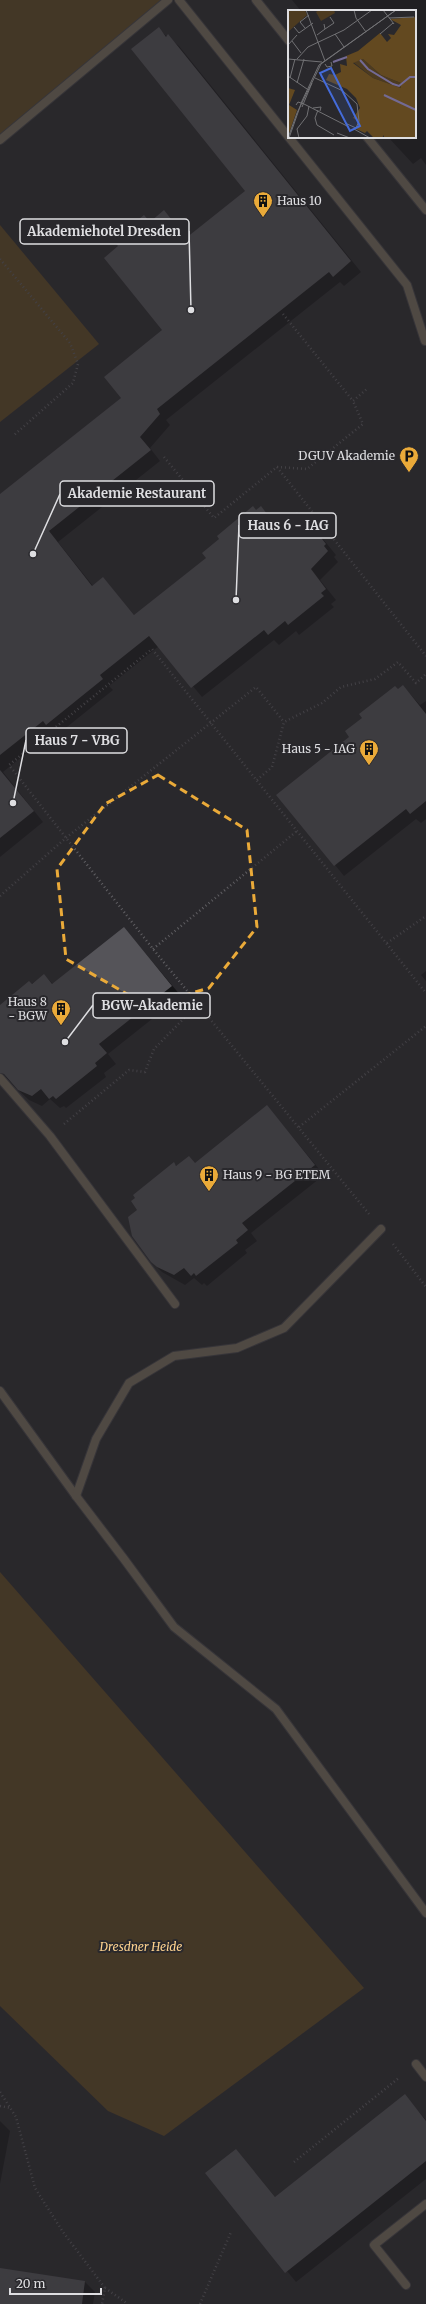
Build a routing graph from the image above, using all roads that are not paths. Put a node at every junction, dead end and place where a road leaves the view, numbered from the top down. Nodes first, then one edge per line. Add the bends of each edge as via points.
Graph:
1 (168, 0) edge
2 (179, 0) edge
3 (256, 0) edge
4 (288, 40) edge
5 (288, 136) edge
6 (289, 138) edge
7 (368, 138) edge
8 (0, 140) edge
9 (426, 210) edge
10 (425, 341) dead end
11 (0, 1078) edge
12 (381, 1228) road end
13 (175, 1304) dead end
14 (0, 1391) edge
15 (76, 1496) junction
16 (426, 1912) edge
17 (416, 2064) road end
18 (426, 2077) edge
19 (426, 2204) edge
20 (406, 2286) dead end

1 - 8 lane
2 - 5 lane
3 - 4 lane
6 - 10 lane via 407,285
7 - 9 lane
11 - 13 lane via 50,1136
12 - 15 lane via 284,1328 237,1348 174,1356 129,1383 96,1439
14 - 15 lane
15 - 16 lane via 174,1627 276,1709
17 - 18 lane
19 - 20 lane via 374,2245

